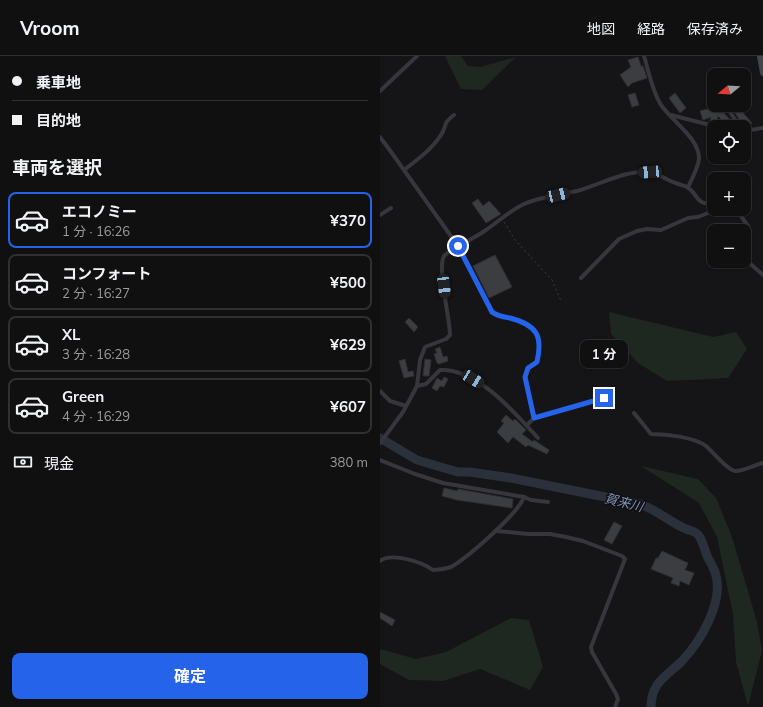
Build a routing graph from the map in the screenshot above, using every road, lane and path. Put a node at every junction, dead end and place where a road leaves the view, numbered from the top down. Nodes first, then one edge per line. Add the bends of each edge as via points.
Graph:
1 (417, 56) edge
2 (644, 56) edge
3 (760, 56) edge
4 (763, 73) edge
5 (380, 91) edge
6 (454, 115) dead end
7 (670, 115) junction
8 (707, 124) edge
9 (763, 128) edge
10 (751, 130) edge
11 (380, 137) edge
12 (404, 170) junction
13 (688, 188) junction
14 (707, 204) edge
15 (391, 208) dead end
16 (707, 213) edge
17 (380, 215) edge
18 (741, 216) edge
19 (502, 218) junction
20 (458, 246) junction
21 (763, 275) edge
22 (581, 278) dead end
23 (561, 301) dead end
24 (417, 386) junction
25 (380, 391) edge
26 (604, 398) dead end
27 (406, 406) junction
28 (634, 413) dead end
29 (534, 418) junction
30 (527, 425) junction
31 (538, 438) dead end
32 (380, 443) edge
33 (380, 460) edge
34 (763, 463) edge
35 (524, 497) junction
36 (548, 502) dead end
37 (497, 531) junction
38 (380, 561) edge
39 (614, 707) edge

1 - 5 street
2 - 7 street via 655,92
3 - 4 main road
6 - 12 street via 446,121 442,134 436,141
7 - 8 street
7 - 13 street via 695,143 699,152
9 - 10 street
11 - 12 street
12 - 20 street
13 - 14 street via 699,201
13 - 19 street via 657,174 639,173 524,204
15 - 17 street
16 - 22 street via 688,218 661,230 637,231 619,239
18 - 21 street via 750,232 744,251 746,260
19 - 20 street
19 - 23 path via 515,240 552,280
20 - 24 street via 444,255 443,261 450,335 425,347 420,360
20 - 29 street via 492,312 531,326 538,336 537,362 528,368 525,377
24 - 27 street
24 - 30 street via 426,384 440,370 464,374 487,387
25 - 27 street via 390,401
26 - 29 street
27 - 32 street
28 - 34 street via 651,434 702,443 730,470 736,472
29 - 30 street
30 - 31 street
33 - 35 street via 443,483
35 - 36 street
35 - 37 street via 522,503
37 - 38 street via 445,569 432,570 424,564 398,558 389,557
37 - 39 street via 566,537 583,541 625,559 591,647 618,699

